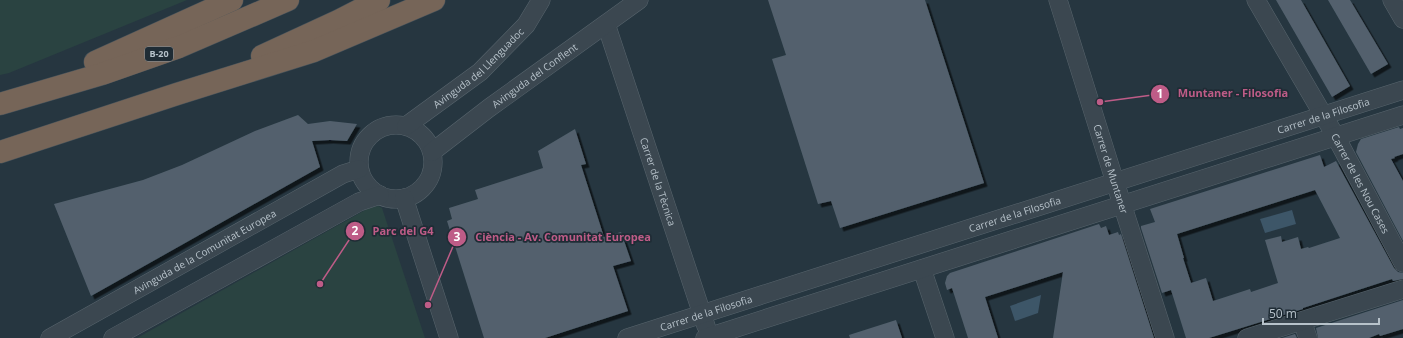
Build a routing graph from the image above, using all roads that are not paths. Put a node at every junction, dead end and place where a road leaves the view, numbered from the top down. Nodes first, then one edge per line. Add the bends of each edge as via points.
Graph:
1 (232, 0) edge
2 (288, 0) edge
3 (379, 0) edge
4 (434, 0) edge
5 (541, 0) edge
6 (639, 0) edge
7 (1058, 0) edge
8 (1256, 0) edge
9 (1392, 0) edge
10 (1403, 19) edge
11 (606, 24) junction
12 (1403, 90) edge
13 (177, 94) junction
14 (26, 97) junction
15 (0, 104) edge
16 (1403, 115) edge
17 (1323, 116) junction
18 (406, 126) junction
19 (1336, 137) junction
20 (0, 152) edge
21 (432, 152) junction
22 (359, 169) junction
23 (1115, 182) junction
24 (380, 195) junction
25 (404, 198) junction
26 (1122, 205) junction
27 (1403, 263) edge
28 (922, 269) junction
29 (1403, 289) edge
30 (702, 314) junction
31 (1302, 321) junction
32 (708, 337) edge
33 (50, 338) edge
34 (113, 338) edge
35 (449, 338) edge
36 (627, 338) edge
37 (944, 338) edge
38 (1165, 338) edge
39 (1247, 338) edge
40 (1308, 338) edge

1 - 14 highway via 82,68
2 - 14 highway, B-20 via 179,47
3 - 13 highway
4 - 13 highway via 314,52
5 - 18 street, Avinguda del Llenguadoc via 526,25 480,72
6 - 11 street, Avinguda del Conflent
7 - 23 street, Carrer de Muntaner
8 - 17 street, Carrer de les Nou Cases
9 - 10 street
11 - 21 street, Avinguda del Conflent
11 - 30 street, Carrer de la Tècnica
12 - 17 street, Carrer de la Filosofia
13 - 20 highway
14 - 15 highway, B-20
16 - 19 street
17 - 19 street, Carrer de les Nou Cases
17 - 23 street, Carrer de la Filosofia
18 - 21 street via 416,130 425,139
18 - 22 street via 387,125 370,134 362,145
19 - 26 street
19 - 27 street, Carrer de les Nou Cases
21 - 25 street via 432,172 428,180 418,192
22 - 24 street via 370,189
22 - 33 street, Avinguda de la Comunitat Europea via 343,174
23 - 26 street, Carrer de Muntaner
23 - 30 street, Carrer de la Filosofia
24 - 25 street
24 - 34 street via 359,202
25 - 35 street
26 - 28 street
26 - 38 street, Carrer de Muntaner
28 - 32 street
28 - 37 street
29 - 31 street
30 - 32 street, Carrer de la Tècnica
30 - 36 street, Carrer de la Filosofia
31 - 39 street
31 - 40 street

